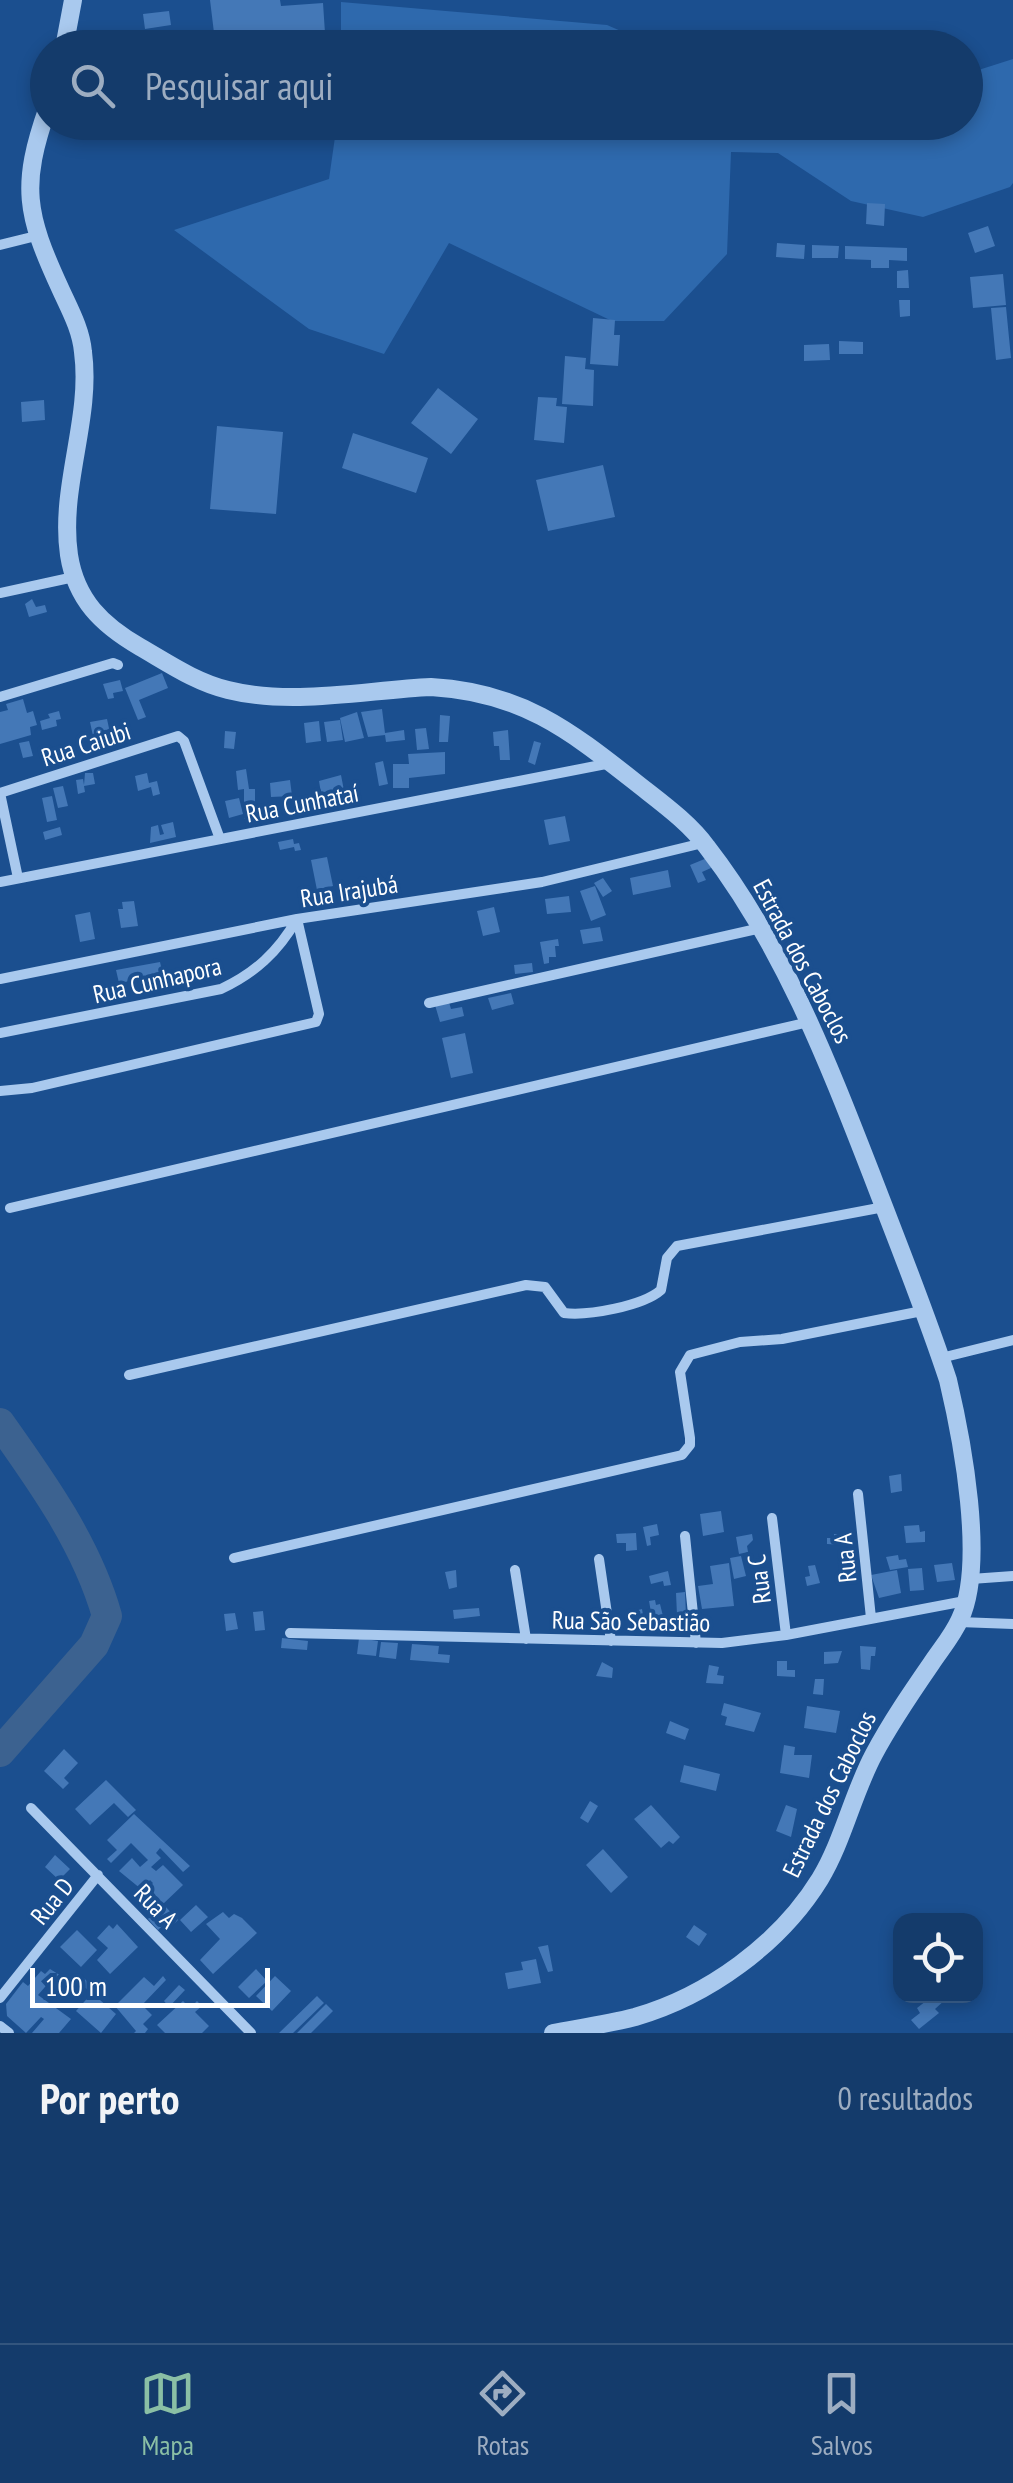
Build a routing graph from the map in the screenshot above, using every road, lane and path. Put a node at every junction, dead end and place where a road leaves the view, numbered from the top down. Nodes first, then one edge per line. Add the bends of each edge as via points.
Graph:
1 (73, 0) edge
2 (67, 30) edge
3 (36, 140) edge
4 (36, 236) junction
5 (0, 245) edge
6 (74, 576) junction
7 (0, 593) edge
8 (118, 666) dead end
9 (0, 697) edge
10 (612, 763) junction
11 (0, 793) edge
12 (220, 839) junction
13 (704, 843) junction
14 (18, 878) junction
15 (0, 882) edge
16 (296, 919) junction
17 (761, 928) junction
18 (0, 979) edge
19 (429, 1002) dead end
20 (809, 1022) junction
21 (0, 1033) edge
22 (0, 1091) edge
23 (884, 1207) junction
24 (10, 1208) dead end
25 (922, 1311) junction
26 (1013, 1340) edge
27 (941, 1358) junction
28 (128, 1375) dead end
29 (858, 1494) dead end
30 (772, 1518) dead end
31 (685, 1536) dead end
32 (234, 1558) dead end
33 (599, 1559) dead end
34 (515, 1570) dead end
35 (1013, 1576) edge
36 (971, 1578) junction
37 (968, 1600) junction
38 (871, 1618) junction
39 (959, 1622) junction
40 (1013, 1624) edge
41 (290, 1633) dead end
42 (786, 1635) junction
43 (526, 1639) junction
44 (611, 1641) junction
45 (696, 1643) junction
46 (30, 1808) dead end
47 (98, 1876) junction
48 (0, 1998) edge
49 (0, 2026) edge
50 (9, 2033) edge
51 (251, 2033) edge
52 (553, 2033) edge

1 - 2 street
3 - 4 street, Estrada dos Caboclos via 28,200
4 - 5 street
4 - 6 street, Estrada dos Caboclos via 84,350 68,521
6 - 7 street
6 - 10 street, Estrada dos Caboclos via 85,602 115,632 186,675 227,690 266,696 459,688 549,718
8 - 9 street
10 - 12 street, Rua Cunhataí
10 - 13 street, Estrada dos Caboclos
11 - 12 street, Rua Caiubi via 178,736
11 - 14 street
12 - 14 street, Rua Cunhataí
13 - 16 street, Rua Irajubá via 542,882
13 - 17 street, Estrada dos Caboclos
14 - 15 street, Rua Cunhataí
16 - 18 street, Rua Irajubá
16 - 21 street, Rua Cunhapora via 281,946 221,989
16 - 22 street via 316,1022
17 - 19 street
17 - 20 street, Estrada dos Caboclos
20 - 23 street, Estrada dos Caboclos
20 - 24 street
23 - 25 street, Estrada dos Caboclos
23 - 28 street via 677,1246 667,1258 660,1290 632,1303 564,1314 545,1287 526,1285
25 - 27 street, Estrada dos Caboclos
25 - 32 street via 690,1354 680,1372 690,1438 682,1455
26 - 27 street
27 - 36 street, Estrada dos Caboclos via 962,1444
29 - 38 street, Rua A
30 - 42 street, Rua C
31 - 45 street
33 - 44 street
34 - 43 street
35 - 36 street
36 - 37 street, Estrada dos Caboclos
37 - 38 street, Rua São Sebastião
37 - 39 street, Estrada dos Caboclos
38 - 42 street, Rua São Sebastião
39 - 40 street
39 - 52 street, Estrada dos Caboclos via 892,1722 821,1878 786,1923 696,1993 633,2017
41 - 43 street, Rua São Sebastião
42 - 45 street, Rua São Sebastião
43 - 44 street, Rua São Sebastião
44 - 45 street, Rua São Sebastião
46 - 47 street, Rua A
47 - 48 street, Rua D
47 - 51 street, Rua A
49 - 50 street

